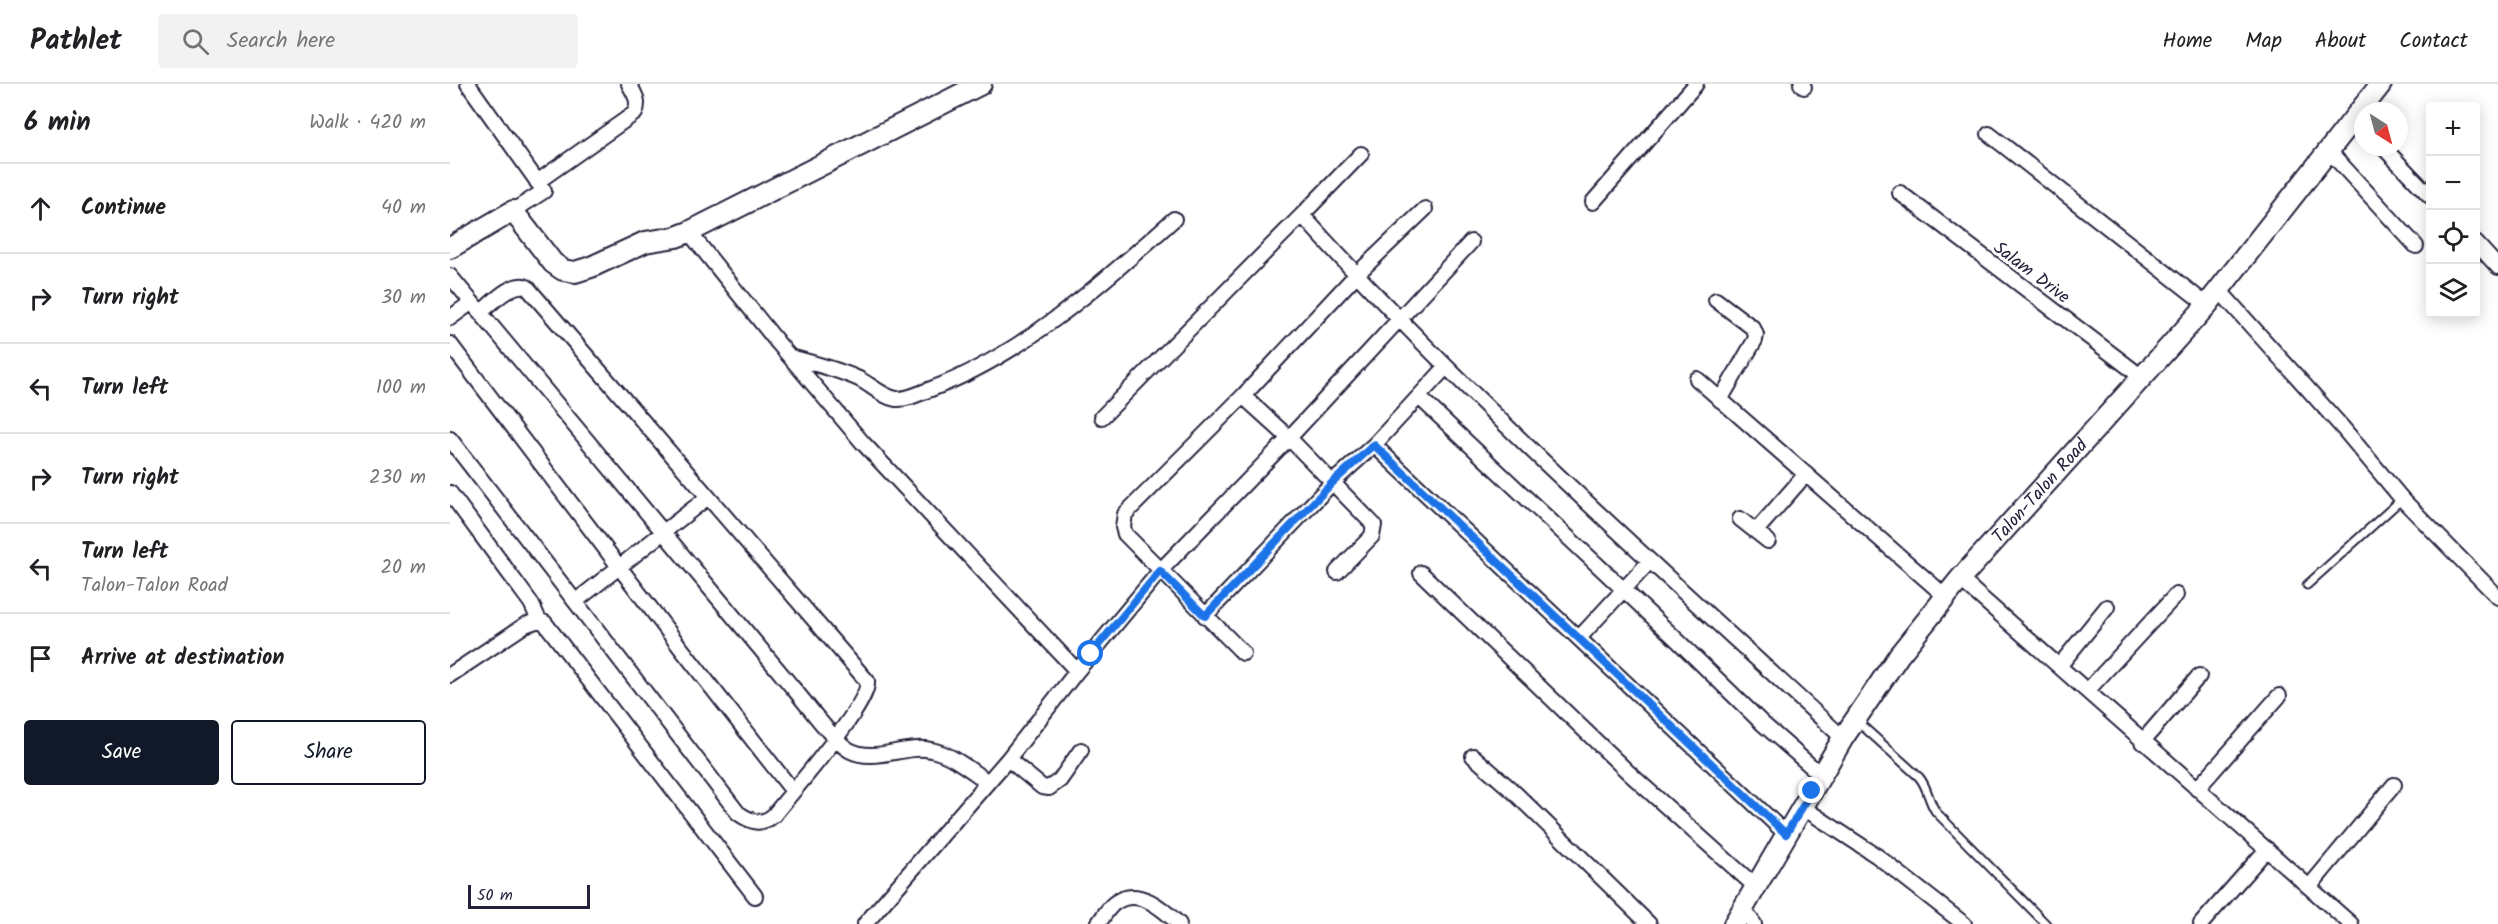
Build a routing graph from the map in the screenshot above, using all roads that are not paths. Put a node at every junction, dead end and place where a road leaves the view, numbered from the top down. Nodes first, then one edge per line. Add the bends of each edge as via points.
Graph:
1 (468, 84) edge
2 (630, 84) edge
3 (981, 84) edge
4 (1696, 84) edge
5 (2381, 84) edge
6 (2371, 102) edge
7 (2354, 127) edge
8 (1989, 134) dead end
9 (2330, 152) junction
10 (1361, 154) dead end
11 (2392, 156) edge
12 (537, 182) junction
13 (2426, 192) edge
14 (1900, 193) dead end
15 (1593, 202) dead end
16 (1425, 208) dead end
17 (513, 211) junction
18 (1302, 215) junction
19 (1174, 219) dead end
20 (689, 232) junction
21 (1471, 242) dead end
22 (2416, 246) dead end
23 (450, 248) edge
24 (2480, 248) edge
25 (2498, 267) edge
26 (1356, 275) junction
27 (450, 276) edge
28 (2213, 297) junction
29 (1716, 300) dead end
30 (476, 308) junction
31 (450, 318) edge
32 (1400, 321) junction
33 (450, 345) edge
34 (790, 357) junction
35 (1446, 367) junction
36 (1697, 378) dead end
37 (2143, 378) junction
38 (1243, 396) junction
39 (1419, 397) junction
40 (1720, 400) junction
41 (1102, 417) dead end
42 (450, 438) edge
43 (1289, 438) junction
44 (1374, 445) junction
45 (1806, 474) junction
46 (1332, 483) junction
47 (450, 493) edge
48 (708, 497) junction
49 (2402, 499) junction
50 (1740, 519) dead end
51 (1756, 531) junction
52 (664, 532) junction
53 (1768, 541) dead end
54 (1650, 561) junction
55 (620, 567) junction
56 (1160, 571) junction
57 (1337, 572) dead end
58 (1421, 573) dead end
59 (1960, 579) junction
60 (2307, 585) dead end
61 (1623, 589) junction
62 (2176, 595) dead end
63 (1945, 596) junction
64 (2498, 597) edge
65 (576, 601) junction
66 (2107, 607) dead end
67 (1205, 616) junction
68 (539, 620) junction
69 (1579, 638) junction
70 (1243, 653) dead end
71 (2060, 665) junction
72 (1077, 670) junction
73 (450, 675) edge
74 (2199, 676) dead end
75 (2087, 691) junction
76 (2279, 696) dead end
77 (1855, 720) junction
78 (836, 738) junction
79 (1843, 738) junction
80 (2142, 742) junction
81 (1081, 750) dead end
82 (1473, 756) dead end
83 (1008, 759) junction
84 (1821, 775) junction
85 (988, 782) junction
86 (2394, 785) dead end
87 (2197, 789) junction
88 (792, 790) junction
89 (1802, 807) junction
90 (1786, 834) junction
91 (2267, 849) junction
92 (2310, 886) junction
93 (1756, 887) junction
94 (755, 896) dead end
95 (1744, 919) edge
96 (865, 924) edge
97 (1098, 924) edge
98 (1179, 924) edge
99 (1649, 924) edge
100 (1964, 924) edge
101 (2046, 924) edge
102 (2201, 924) edge
103 (2351, 924) edge

1 - 12 street
2 - 12 street via 637,98 635,113
3 - 20 street
4 - 15 street
5 - 6 street, Talon-Talon Road
7 - 9 street, Talon-Talon Road
8 - 28 street
9 - 22 street
9 - 28 street, Talon-Talon Road
10 - 18 street
11 - 13 street
12 - 17 street via 544,191
14 - 37 street, Salam Drive
16 - 26 street
17 - 20 street via 553,262 563,270 575,272 645,242
17 - 23 street
18 - 26 street
18 - 41 street
19 - 34 street via 1052,321 984,363 909,397 896,399 841,372
20 - 34 street
21 - 32 street
24 - 25 street
26 - 32 street
26 - 38 street
27 - 30 street
28 - 37 street, Talon-Talon Road
28 - 49 street via 2342,427
29 - 40 street via 1753,328 1756,335
30 - 31 street
30 - 48 street via 518,285 527,287
30 - 52 street
32 - 35 street
32 - 43 street
33 - 55 street
34 - 72 street via 863,442
35 - 39 street
35 - 54 street
36 - 40 street
37 - 59 street, Talon-Talon Road
38 - 43 street
38 - 56 street via 1125,514 1125,534
39 - 44 street
39 - 61 street
40 - 45 street
42 - 65 street
43 - 46 street
43 - 56 street
44 - 46 street
44 - 69 street
45 - 51 street
45 - 63 street
46 - 57 street via 1374,525 1372,536
46 - 67 street
47 - 68 street via 531,603
48 - 52 street
48 - 78 street via 867,681 866,693
49 - 60 lane
49 - 64 street
50 - 51 street
51 - 53 street
52 - 55 street
52 - 78 street
54 - 61 street
54 - 79 street
55 - 65 street
55 - 88 street
56 - 67 street
56 - 72 street
58 - 93 street via 1629,773
59 - 63 street, Talon-Talon Road
59 - 71 street
61 - 69 street
61 - 84 street
62 - 75 street
63 - 77 street, Talon-Talon Road
65 - 88 street via 738,813 751,821 768,820
66 - 71 street
67 - 70 street
68 - 73 street via 525,625
68 - 94 street
69 - 90 street
71 - 75 street
72 - 83 street
74 - 80 street
75 - 80 street
76 - 87 street
77 - 79 street, Talon-Talon Road
77 - 101 lane via 1924,782 1936,812
78 - 85 street via 847,748 872,756 914,749 944,754
78 - 88 street
79 - 84 street, Talon-Talon Road
80 - 87 street
81 - 83 street via 1060,780 1048,789
82 - 99 street
83 - 85 street
84 - 89 street, Talon-Talon Road
85 - 96 street
86 - 92 street
87 - 91 street
89 - 90 street, Talon-Talon Road
89 - 100 street via 1877,856
90 - 93 street, Talon-Talon Road
91 - 92 street
91 - 102 street
92 - 103 street
93 - 95 street, Talon-Talon Road
97 - 98 street via 1115,903 1134,897 1157,906

